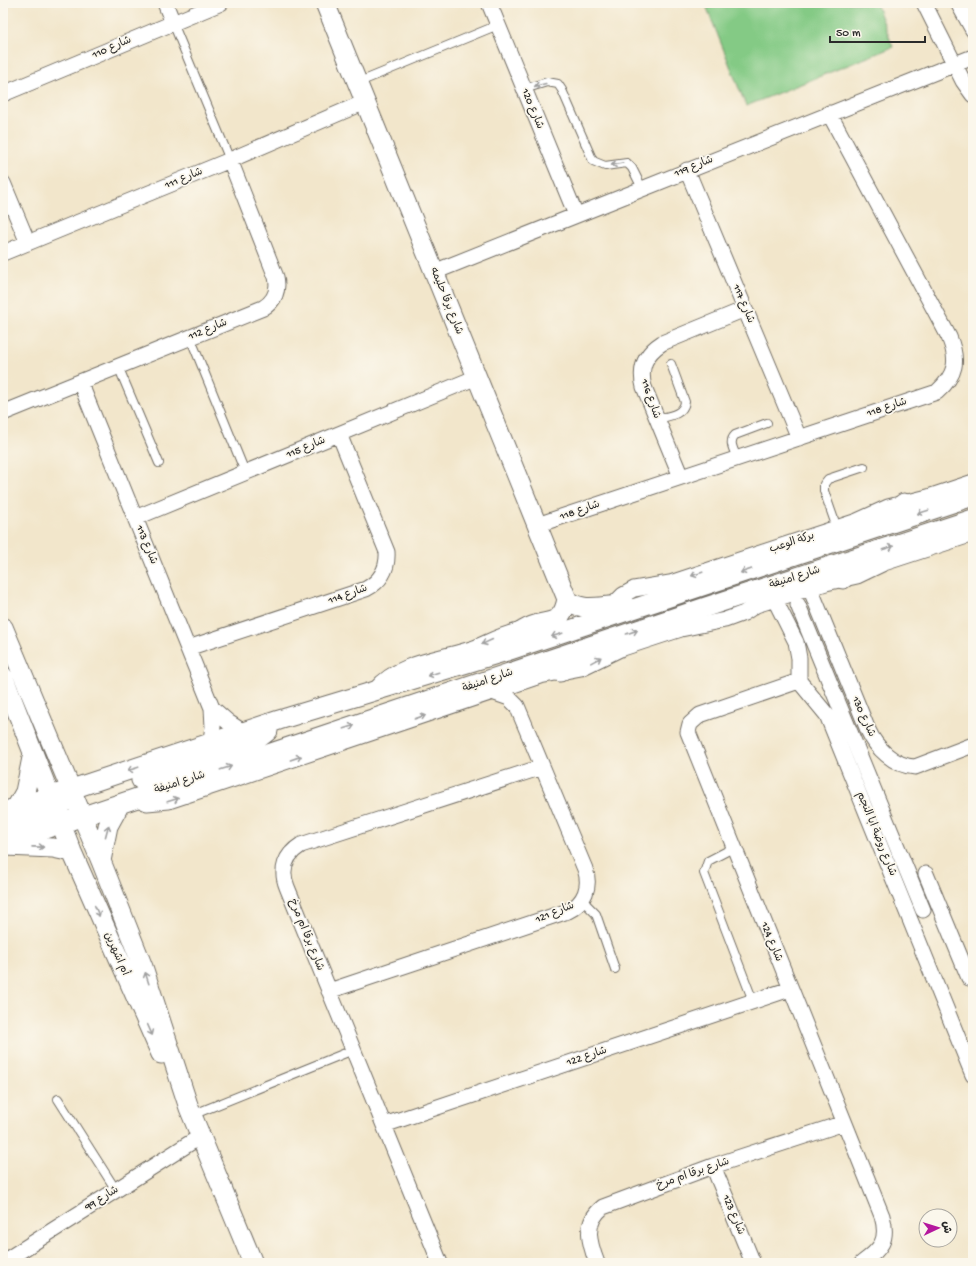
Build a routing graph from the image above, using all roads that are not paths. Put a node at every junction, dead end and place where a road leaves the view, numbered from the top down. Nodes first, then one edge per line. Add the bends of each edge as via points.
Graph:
1 (165, 3) edge
2 (221, 3) edge
3 (325, 3) edge
4 (489, 3) edge
5 (924, 3) edge
6 (958, 3) edge
7 (173, 23) junction
8 (498, 25) junction
9 (973, 30) edge
10 (973, 57) edge
11 (955, 65) junction
12 (357, 83) junction
13 (524, 89) junction
14 (3, 94) edge
15 (973, 95) edge
16 (365, 102) junction
17 (829, 113) junction
18 (230, 160) junction
19 (687, 170) junction
20 (3, 183) edge
21 (642, 188) junction
22 (576, 215) junction
23 (28, 243) junction
24 (3, 253) edge
25 (434, 272) junction
26 (745, 309) junction
27 (190, 337) junction
28 (671, 364) dead end
29 (118, 366) junction
30 (477, 378) junction
31 (80, 382) junction
32 (3, 413) edge
33 (657, 419) junction
34 (767, 423) dead end
35 (339, 434) junction
36 (799, 438) junction
37 (737, 458) junction
38 (159, 463) dead end
39 (864, 467) dead end
40 (245, 472) junction
41 (681, 477) junction
42 (973, 482) edge
43 (973, 496) edge
44 (904, 503) junction
45 (135, 518) junction
46 (973, 519) edge
47 (537, 525) junction
48 (837, 528) junction
49 (874, 528) junction
50 (973, 534) edge
51 (867, 555) junction
52 (843, 579) junction
53 (810, 588) junction
54 (567, 599) junction
55 (775, 600) junction
56 (613, 605) junction
57 (756, 605) junction
58 (798, 605) dead end
59 (706, 607) junction
60 (591, 608) junction
61 (635, 608) junction
62 (556, 620) junction
63 (3, 627) edge
64 (523, 630) junction
65 (593, 645) junction
66 (188, 648) junction
67 (506, 651) junction
68 (3, 666) edge
69 (560, 672) junction
70 (3, 676) edge
71 (529, 680) junction
72 (799, 681) junction
73 (374, 692) junction
74 (481, 692) junction
75 (517, 706) junction
76 (212, 708) junction
77 (279, 720) junction
78 (245, 733) junction
79 (210, 744) junction
80 (973, 745) edge
81 (33, 753) junction
82 (542, 767) junction
83 (128, 801) junction
84 (65, 805) junction
85 (9, 810) edge
86 (3, 827) edge
87 (3, 845) edge
88 (733, 848) junction
89 (72, 852) junction
90 (101, 860) junction
91 (926, 874) dead end
92 (582, 900) junction
93 (938, 902) junction
94 (923, 910) junction
95 (124, 920) junction
96 (910, 920) junction
97 (615, 969) dead end
98 (969, 978) dead end
99 (790, 989) junction
100 (329, 991) junction
101 (753, 1002) junction
102 (353, 1050) junction
103 (973, 1075) edge
104 (58, 1099) dead end
105 (191, 1111) junction
106 (844, 1123) junction
107 (384, 1125) junction
108 (201, 1136) junction
109 (713, 1166) junction
110 (116, 1190) junction
111 (3, 1262) edge
112 (253, 1263) edge
113 (440, 1263) edge
114 (597, 1263) edge
115 (753, 1263) edge
116 (862, 1263) edge

1 - 7 street
2 - 7 street, شارع 110
3 - 12 street, شارع برقا حليمه
4 - 8 street, شارع 120
5 - 11 street
6 - 9 street
7 - 14 street, شارع 110
7 - 18 lane
8 - 12 lane
8 - 13 street, شارع 120
10 - 11 street, شارع 119
11 - 15 street
11 - 17 street, شارع 119
12 - 16 street, شارع برقا حليمه
21 -> 13 lane via 627,163 601,166 590,158 558,84 551,82
13 - 22 street, شارع 120
16 - 18 street, شارع 111
16 - 25 street, شارع برقا حليمه
17 - 19 street, شارع 119
17 - 36 street, شارع 118 via 949,336 954,348 955,362 947,383 937,392
18 - 23 street, شارع 111
18 - 27 street, شارع 112 via 276,277 276,292 271,302 263,308
19 - 21 street, شارع 119
19 - 26 street, شارع 117
20 - 23 street
21 - 22 street, شارع 119
22 - 25 street, شارع 119
23 - 24 street, شارع 111
25 - 30 street, شارع برقا حليمه
26 - 33 street, شارع 116 via 653,348 642,366 642,377
26 - 36 street, شارع 117
27 - 29 street, شارع 112
27 - 40 lane
28 - 33 lane via 685,402 684,407 677,414
29 - 31 street, شارع 112
29 - 38 lane
30 - 35 street, شارع 115
30 - 47 street, شارع برقا حليمه
31 - 32 street, شارع 112
31 - 45 street, شارع 113
33 - 41 street, شارع 116
34 - 37 lane via 732,438 731,444
35 - 40 street, شارع 115
35 - 66 street, شارع 114 via 385,545 387,560 383,574 373,586 366,589
36 - 37 street, شارع 118
37 - 41 street, شارع 118
39 - 48 lane via 828,479 824,484
40 - 45 street, شارع 115
41 - 47 street, شارع 118
42 - 44 street, بركة الوعب
43 -> 49 street, شارع امنيفة
44 - 48 street, بركة الوعب via 883,508
44 - 49 street
45 - 66 street, شارع 113
51 -> 46 street, شارع امنيفة
47 - 54 street, شارع برقا حليمه
48 -> 56 street, بركة الوعب via 670,583 634,589
49 -> 61 street, شارع امنيفة
50 - 52 street
51 - 52 street
51 - 59 street, شارع امنيفة
52 - 53 street
53 - 55 street
53 - 80 street, شارع 130 via 868,730 883,752 905,765 915,767
54 - 60 street via 577,606
54 - 62 street via 563,613
55 - 57 street
55 - 72 street via 796,642
56 - 60 street
56 - 61 street
57 - 59 street
69 -> 57 street via 581,668 620,649 681,629 735,617
58 - 94 street
65 -> 59 street, شارع امنيفة
60 - 62 street via 574,616
61 -> 67 street, شارع امنيفة
62 - 64 street
63 - 84 street
64 - 67 street via 513,639
64 -> 73 street via 402,670 385,680
65 - 69 street
65 - 74 street, شارع امنيفة
66 - 76 street, شارع 113
67 -> 73 street, شارع امنيفة
68 - 84 street via 20,692
69 - 71 street
70 - 81 street
71 - 74 street
71 - 75 street
72 - 88 street, شارع 124 via 700,715 690,724 690,740
72 - 96 street, شارع روضة ابا النجم via 827,715
73 - 77 street, شارع امنيفة
74 - 75 street via 509,698
83 -> 74 street, شارع امنيفة
75 - 82 street, شارع 121
76 - 78 street, شارع 113
76 - 79 street, شارع 113 via 213,727
77 - 78 street, شارع امنيفة
77 - 84 street via 259,738 237,751
78 - 79 street, شارع امنيفة
79 -> 84 street, شارع امنيفة
81 - 84 street
81 - 85 street via 25,792
82 - 92 street, شارع 121 via 587,875 588,888
82 - 100 street, شارع برقا ام مرخ via 295,848 286,860 284,881
83 - 84 street, شارع امنيفة
90 -> 83 street via 108,826
84 - 85 street, شارع امنيفة
84 - 86 street
84 - 87 street, شارع امنيفة
84 - 89 street, أم اشهرين
84 - 90 street, أم اشهرين
84 - 95 street via 104,896
87 -> 89 street via 53,848
88 - 99 street, شارع 124
88 - 101 lane via 708,861 704,873
89 -> 105 street, أم اشهرين via 161,1054
90 - 95 street, أم اشهرين
91 - 93 street
92 - 97 lane via 596,914
92 - 100 street, شارع 121 via 568,911
93 - 94 street
93 - 98 street
94 - 96 street
105 -> 95 street, أم اشهرين via 143,967
96 - 103 street, شارع روضة ابا النجم
99 - 101 street, شارع 122
99 - 106 street, شارع 124
100 - 102 street, شارع برقا ام مرخ
101 - 107 street, شارع 122
102 - 105 lane
102 - 107 street, شارع برقا ام مرخ
104 - 110 lane
105 - 108 street, أم اشهرين
106 - 109 street, شارع برقا ام مرخ
106 - 116 street, شارع 124 via 885,1226 879,1250
107 - 113 street, شارع برقا ام مرخ
108 - 110 street, شارع 99
108 - 112 street, أم اشهرين
109 - 114 street, شارع برقا ام مرخ via 609,1204 598,1211 590,1223 588,1236
109 - 115 street, شارع 123
110 - 111 street, شارع 99

